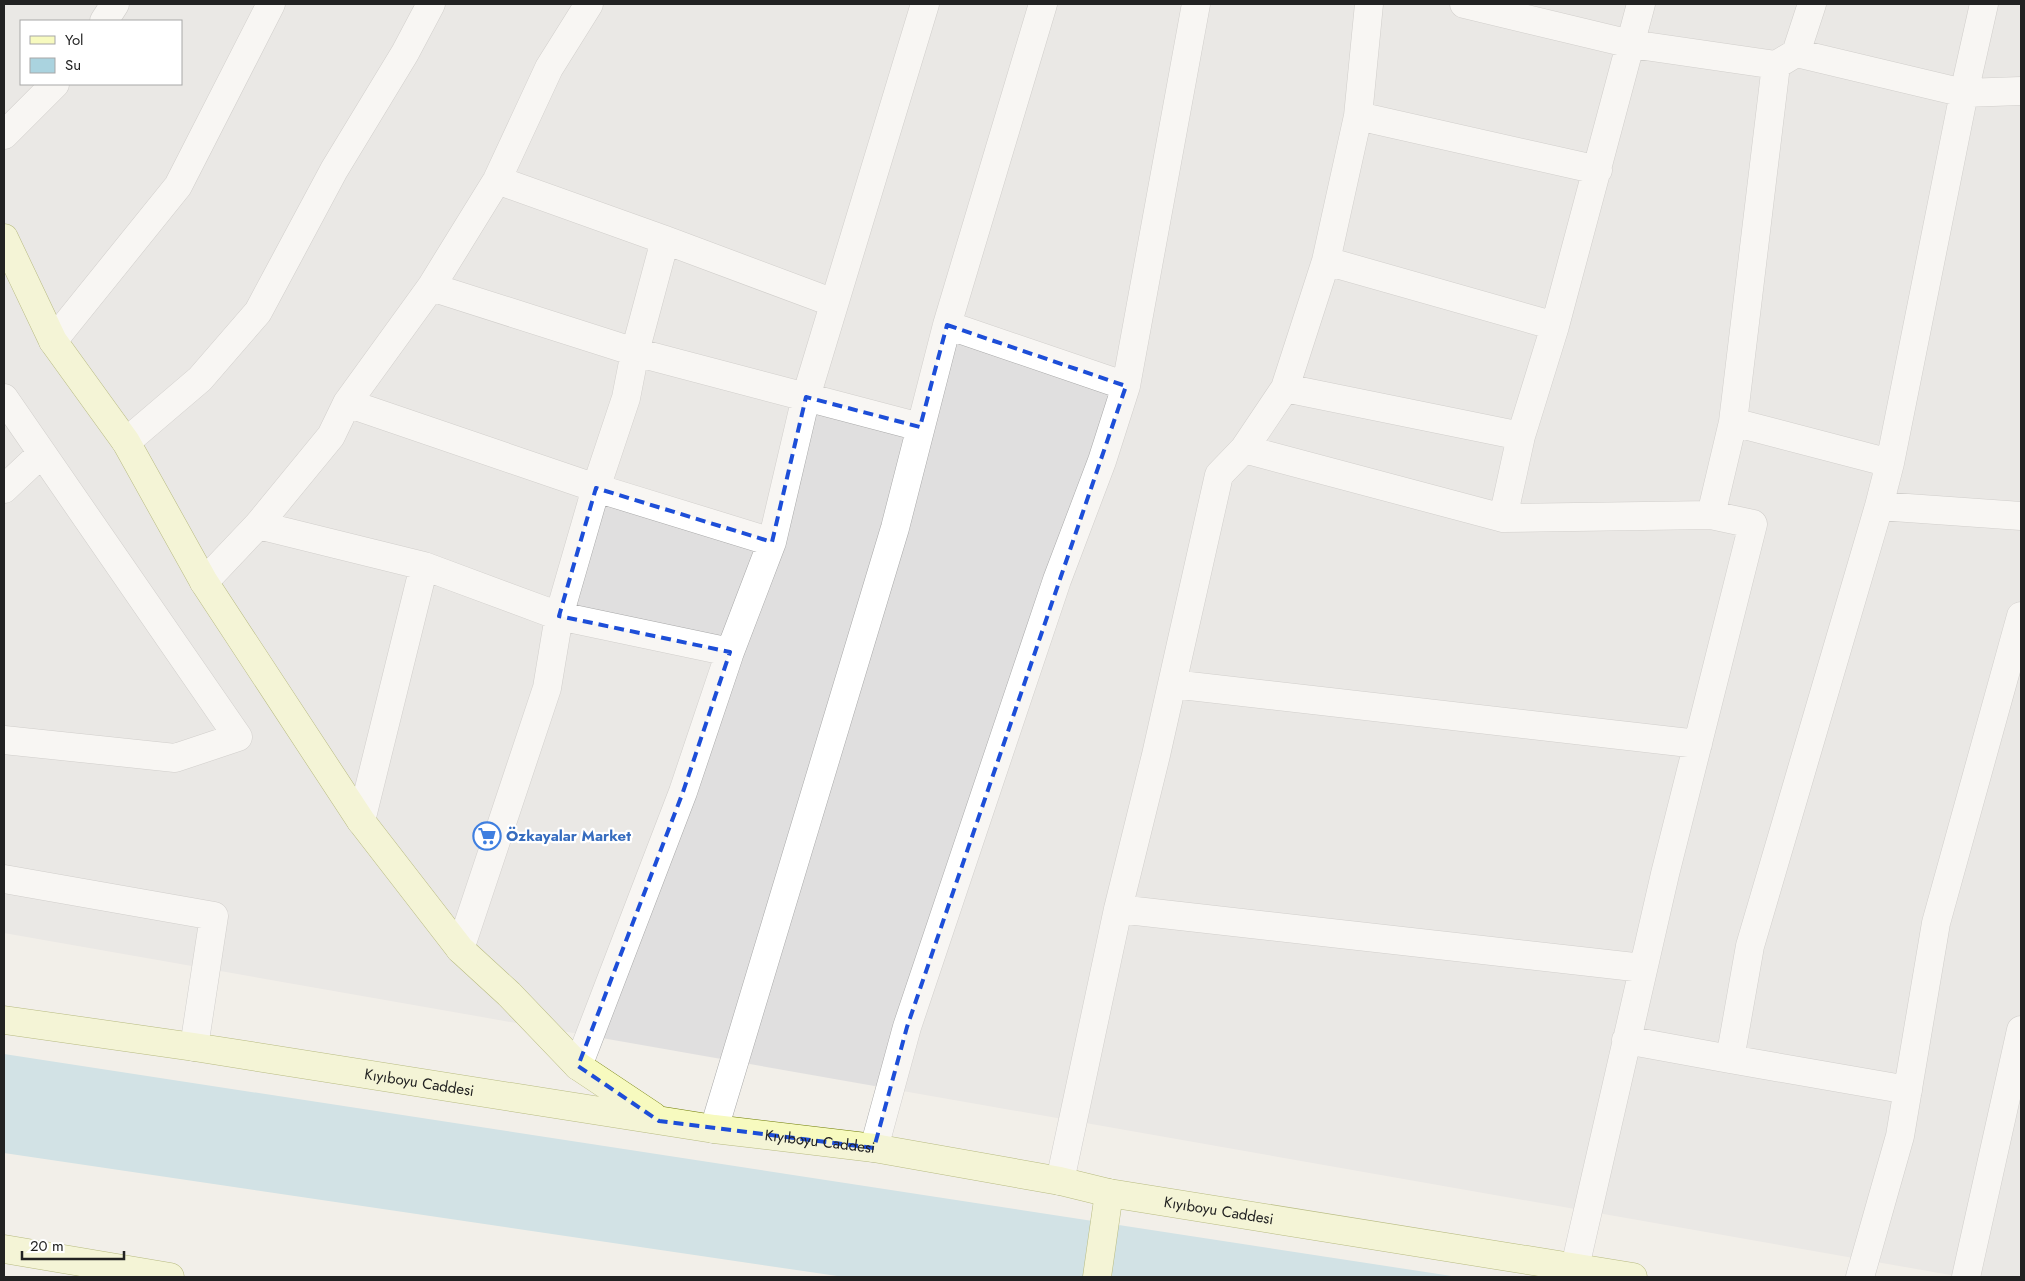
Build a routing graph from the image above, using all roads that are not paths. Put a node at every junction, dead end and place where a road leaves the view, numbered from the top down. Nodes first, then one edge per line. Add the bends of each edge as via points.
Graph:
1 (115, 4) edge
2 (271, 4) edge
3 (431, 4) edge
4 (589, 4) edge
5 (925, 4) edge
6 (1042, 4) edge
7 (1196, 4) edge
8 (1369, 4) edge
9 (1464, 4) edge
10 (1641, 4) edge
11 (1812, 4) edge
12 (1984, 4) edge
13 (105, 20) edge
14 (1630, 44) junction
15 (1786, 59) junction
16 (54, 85) edge
17 (2021, 91) edge
18 (1964, 93) junction
19 (1358, 116) junction
20 (4, 135) edge
21 (1598, 170) junction
22 (497, 180) junction
23 (4, 238) edge
24 (665, 240) junction
25 (1326, 261) junction
26 (431, 287) junction
27 (834, 303) junction
28 (946, 325) junction
29 (1555, 326) junction
30 (53, 341) junction
31 (635, 352) junction
32 (1126, 386) junction
33 (1286, 388) junction
34 (806, 397) junction
35 (4, 398) edge
36 (347, 403) junction
37 (1733, 422) junction
38 (920, 427) junction
39 (1521, 436) junction
40 (126, 442) junction
41 (1244, 450) junction
42 (42, 453) junction
43 (1890, 463) junction
44 (596, 488) junction
45 (4, 489) edge
46 (1879, 506) junction
47 (1711, 515) junction
48 (2021, 516) edge
49 (1503, 518) junction
50 (258, 525) junction
51 (772, 542) junction
52 (424, 566) junction
53 (204, 582) junction
54 (559, 616) junction
55 (2021, 616) edge
56 (730, 652) junction
57 (1172, 684) junction
58 (4, 740) edge
59 (1698, 744) junction
60 (361, 821) junction
61 (4, 879) edge
62 (1118, 910) junction
63 (460, 949) junction
64 (1643, 968) junction
65 (4, 1020) edge
66 (2021, 1030) edge
67 (1626, 1040) junction
68 (194, 1047) junction
69 (1730, 1059) junction
70 (578, 1066) junction
71 (1908, 1090) junction
72 (660, 1120) junction
73 (714, 1129) junction
74 (874, 1148) junction
75 (1060, 1181) junction
76 (1108, 1201) junction
77 (4, 1249) edge
78 (1575, 1266) junction
79 (170, 1277) edge
80 (1096, 1277) edge
81 (1634, 1277) edge
82 (1860, 1277) edge
83 (1966, 1277) edge

1 - 13 street
2 - 30 street via 178,186
3 - 40 street via 334,170 258,312 200,379
4 - 22 street via 549,68
5 - 27 street
6 - 28 street
7 - 32 street
8 - 19 street
9 - 14 street
10 - 14 street
11 - 15 street
12 - 18 street
14 - 15 street
14 - 21 street
15 - 18 street
15 - 37 street
16 - 20 street
17 - 18 street
18 - 43 street
19 - 21 street
19 - 25 street
21 - 29 street
22 - 24 street
22 - 26 street
23 - 30 main road
24 - 27 street
24 - 31 street
25 - 29 street
25 - 33 street
26 - 31 street
26 - 36 street
27 - 34 street
28 - 32 street
28 - 38 street
29 - 39 street
30 - 40 main road
31 - 34 street
31 - 44 street via 626,398
32 - 74 street via 1102,461 1057,580 910,1018
33 - 39 street
33 - 41 street
34 - 38 street
34 - 51 street
35 - 42 street
36 - 44 street
36 - 50 street via 331,436
37 - 43 street
37 - 47 street
38 - 73 street via 896,528
39 - 49 street
40 - 53 main road
41 - 49 street
41 - 57 street via 1219,474
42 - 45 street
42 - 58 street via 238,736 175,758
43 - 46 street
44 - 51 street
44 - 54 street
46 - 48 street
46 - 69 street via 1750,946
47 - 49 street
47 - 59 street via 1753,524
50 - 52 street
50 - 53 street
51 - 56 street
52 - 54 street
52 - 60 street
53 - 60 main road
54 - 56 street
54 - 63 street via 547,688
55 - 71 street via 1936,922
56 - 70 street via 683,792
57 - 59 street
57 - 62 street
59 - 64 street
60 - 63 main road
61 - 68 street via 214,916
62 - 64 street
62 - 75 street
63 - 70 main road via 509,994
64 - 67 street
65 - 68 main road, Kıyıboyu Caddesi
66 - 83 street
67 - 69 street
67 - 78 street
68 - 72 main road, Kıyıboyu Caddesi
69 - 71 street
70 - 72 main road
71 - 82 street via 1900,1136
72 - 73 main road, Kıyıboyu Caddesi
73 - 74 main road, Kıyıboyu Caddesi
74 - 75 main road, Kıyıboyu Caddesi
75 - 76 main road, Kıyıboyu Caddesi
76 - 78 main road, Kıyıboyu Caddesi
76 - 80 main road
77 - 79 main road
78 - 81 main road, Kıyıboyu Caddesi

